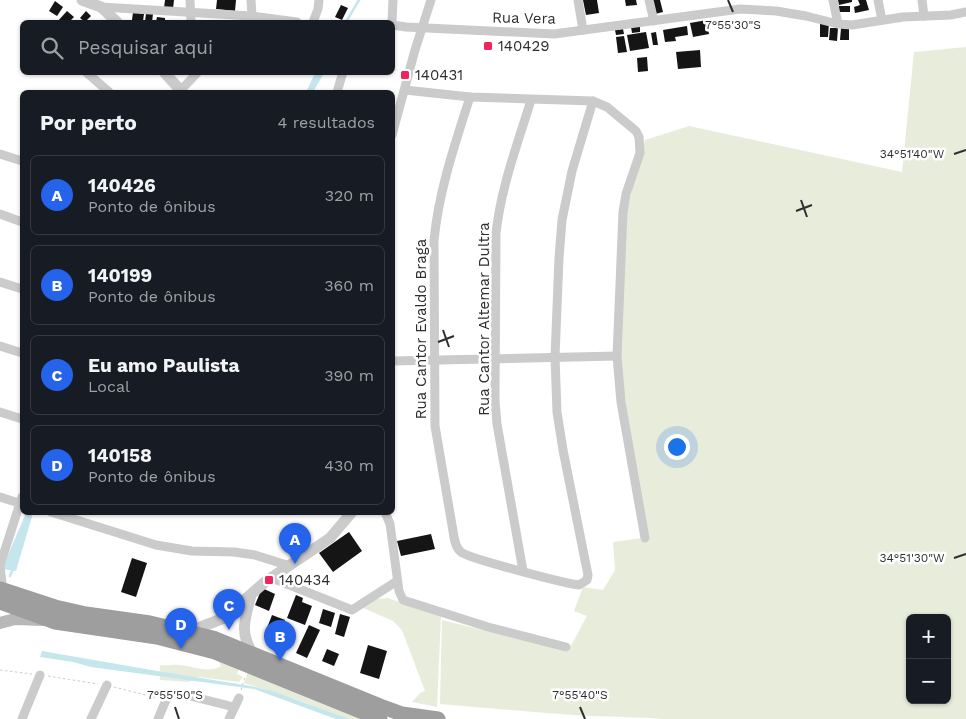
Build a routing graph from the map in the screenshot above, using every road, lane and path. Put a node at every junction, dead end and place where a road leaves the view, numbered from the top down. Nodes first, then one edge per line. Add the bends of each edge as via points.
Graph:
1 (190, 0) edge
2 (251, 0) edge
3 (319, 0) edge
4 (393, 0) edge
5 (431, 0) edge
6 (578, 0) edge
7 (649, 0) edge
8 (723, 0) edge
9 (833, 0) edge
10 (878, 0) edge
11 (922, 0) edge
12 (92, 2) edge
13 (725, 10) junction
14 (966, 12) edge
15 (191, 13) junction
16 (924, 16) junction
17 (249, 19) edge
18 (114, 20) edge
19 (191, 20) edge
20 (265, 20) edge
21 (314, 20) edge
22 (392, 20) edge
23 (882, 20) junction
24 (654, 21) junction
25 (395, 24) edge
26 (838, 24) junction
27 (423, 27) junction
28 (583, 30) junction
29 (89, 75) edge
30 (167, 75) edge
31 (194, 75) edge
32 (342, 75) edge
33 (107, 90) edge
34 (179, 90) edge
35 (183, 90) edge
36 (338, 90) edge
37 (405, 90) junction
38 (470, 97) junction
39 (531, 100) junction
40 (593, 101) junction
41 (395, 125) edge
42 (0, 154) edge
43 (20, 160) edge
44 (0, 214) edge
45 (20, 221) edge
46 (0, 282) edge
47 (20, 288) edge
48 (0, 346) edge
49 (20, 351) edge
50 (617, 356) junction
51 (555, 358) junction
52 (495, 359) junction
53 (433, 360) junction
54 (395, 361) edge
55 (0, 412) edge
56 (20, 418) edge
57 (0, 497) edge
58 (20, 501) edge
59 (20, 507) edge
60 (61, 515) edge
61 (346, 515) edge
62 (386, 515) edge
63 (645, 538) dead end
64 (0, 566) edge
65 (290, 566) junction
66 (523, 571) junction
67 (272, 578) junction
68 (397, 581) junction
69 (0, 586) edge
70 (251, 595) junction
71 (0, 602) edge
72 (55, 622) junction
73 (0, 623) edge
74 (182, 631) junction
75 (566, 647) dead end
76 (253, 654) junction
77 (0, 670) edge
78 (40, 675) junction
79 (245, 677) dead end
80 (107, 685) junction
81 (240, 694) joint
82 (166, 700) junction
83 (234, 707) junction
84 (22, 719) edge
85 (91, 719) edge
86 (158, 719) edge
87 (229, 719) edge
88 (380, 719) edge
89 (438, 719) edge

1 - 15 street
2 - 17 street
3 - 21 street
4 - 22 street
5 - 27 street
6 - 28 street
7 - 24 street
8 - 13 street
9 - 26 street
10 - 23 street
11 - 16 street
12 - 15 street
12 - 18 street
13 - 24 street, Rua Vera
13 - 26 street, Rua Vera via 776,11
14 - 16 street, Rua Vera
15 - 17 street
15 - 19 street
16 - 23 street, Rua Vera
17 - 20 street
23 - 26 street, Rua Vera
24 - 28 street, Rua Vera
25 - 27 street, Rua Vera
27 - 28 street, Rua Vera via 538,34
27 - 37 street
29 - 33 street
30 - 34 street
31 - 35 street
32 - 36 street
37 - 38 street
37 - 41 street
38 - 39 street
38 - 53 street, Rua Cantor Evaldo Braga via 436,213
39 - 40 street
39 - 52 street, Rua Cantor Altemar Dultra via 498,215
40 - 50 street via 607,107 636,131 641,142 623,212
40 - 51 street via 572,171 562,220
42 - 43 street
44 - 45 street
46 - 47 street
48 - 49 street
50 - 51 street
50 - 63 street via 621,402
51 - 52 street
51 - 66 street via 562,450 588,575 584,583 573,585
52 - 53 street
52 - 66 street, Rua Cantor Altemar Dultra via 497,424
53 - 54 street
53 - 66 street, Rua Cantor Evaldo Braga via 434,426 456,546 470,556
55 - 56 street
57 - 58 street
59 - 64 street
60 - 65 street via 156,545 255,555
61 - 65 street via 330,538
62 - 68 street
64 - 69 street
65 - 67 street
67 - 68 street via 352,610
67 - 70 street
68 - 75 street via 400,596 406,602
69 - 74 highway via 55,607
70 - 74 street via 224,618
70 - 76 street via 244,637
71 - 72 highway
72 - 73 main road via 15,619
72 - 88 highway via 157,637 215,652
74 - 76 highway via 213,638
76 - 89 highway via 402,714
77 - 78 path
78 - 80 path
78 - 84 street
79 - 81 path
80 - 82 path
80 - 85 street
81 - 83 street
82 - 83 street via 178,694
82 - 86 street
83 - 87 street

